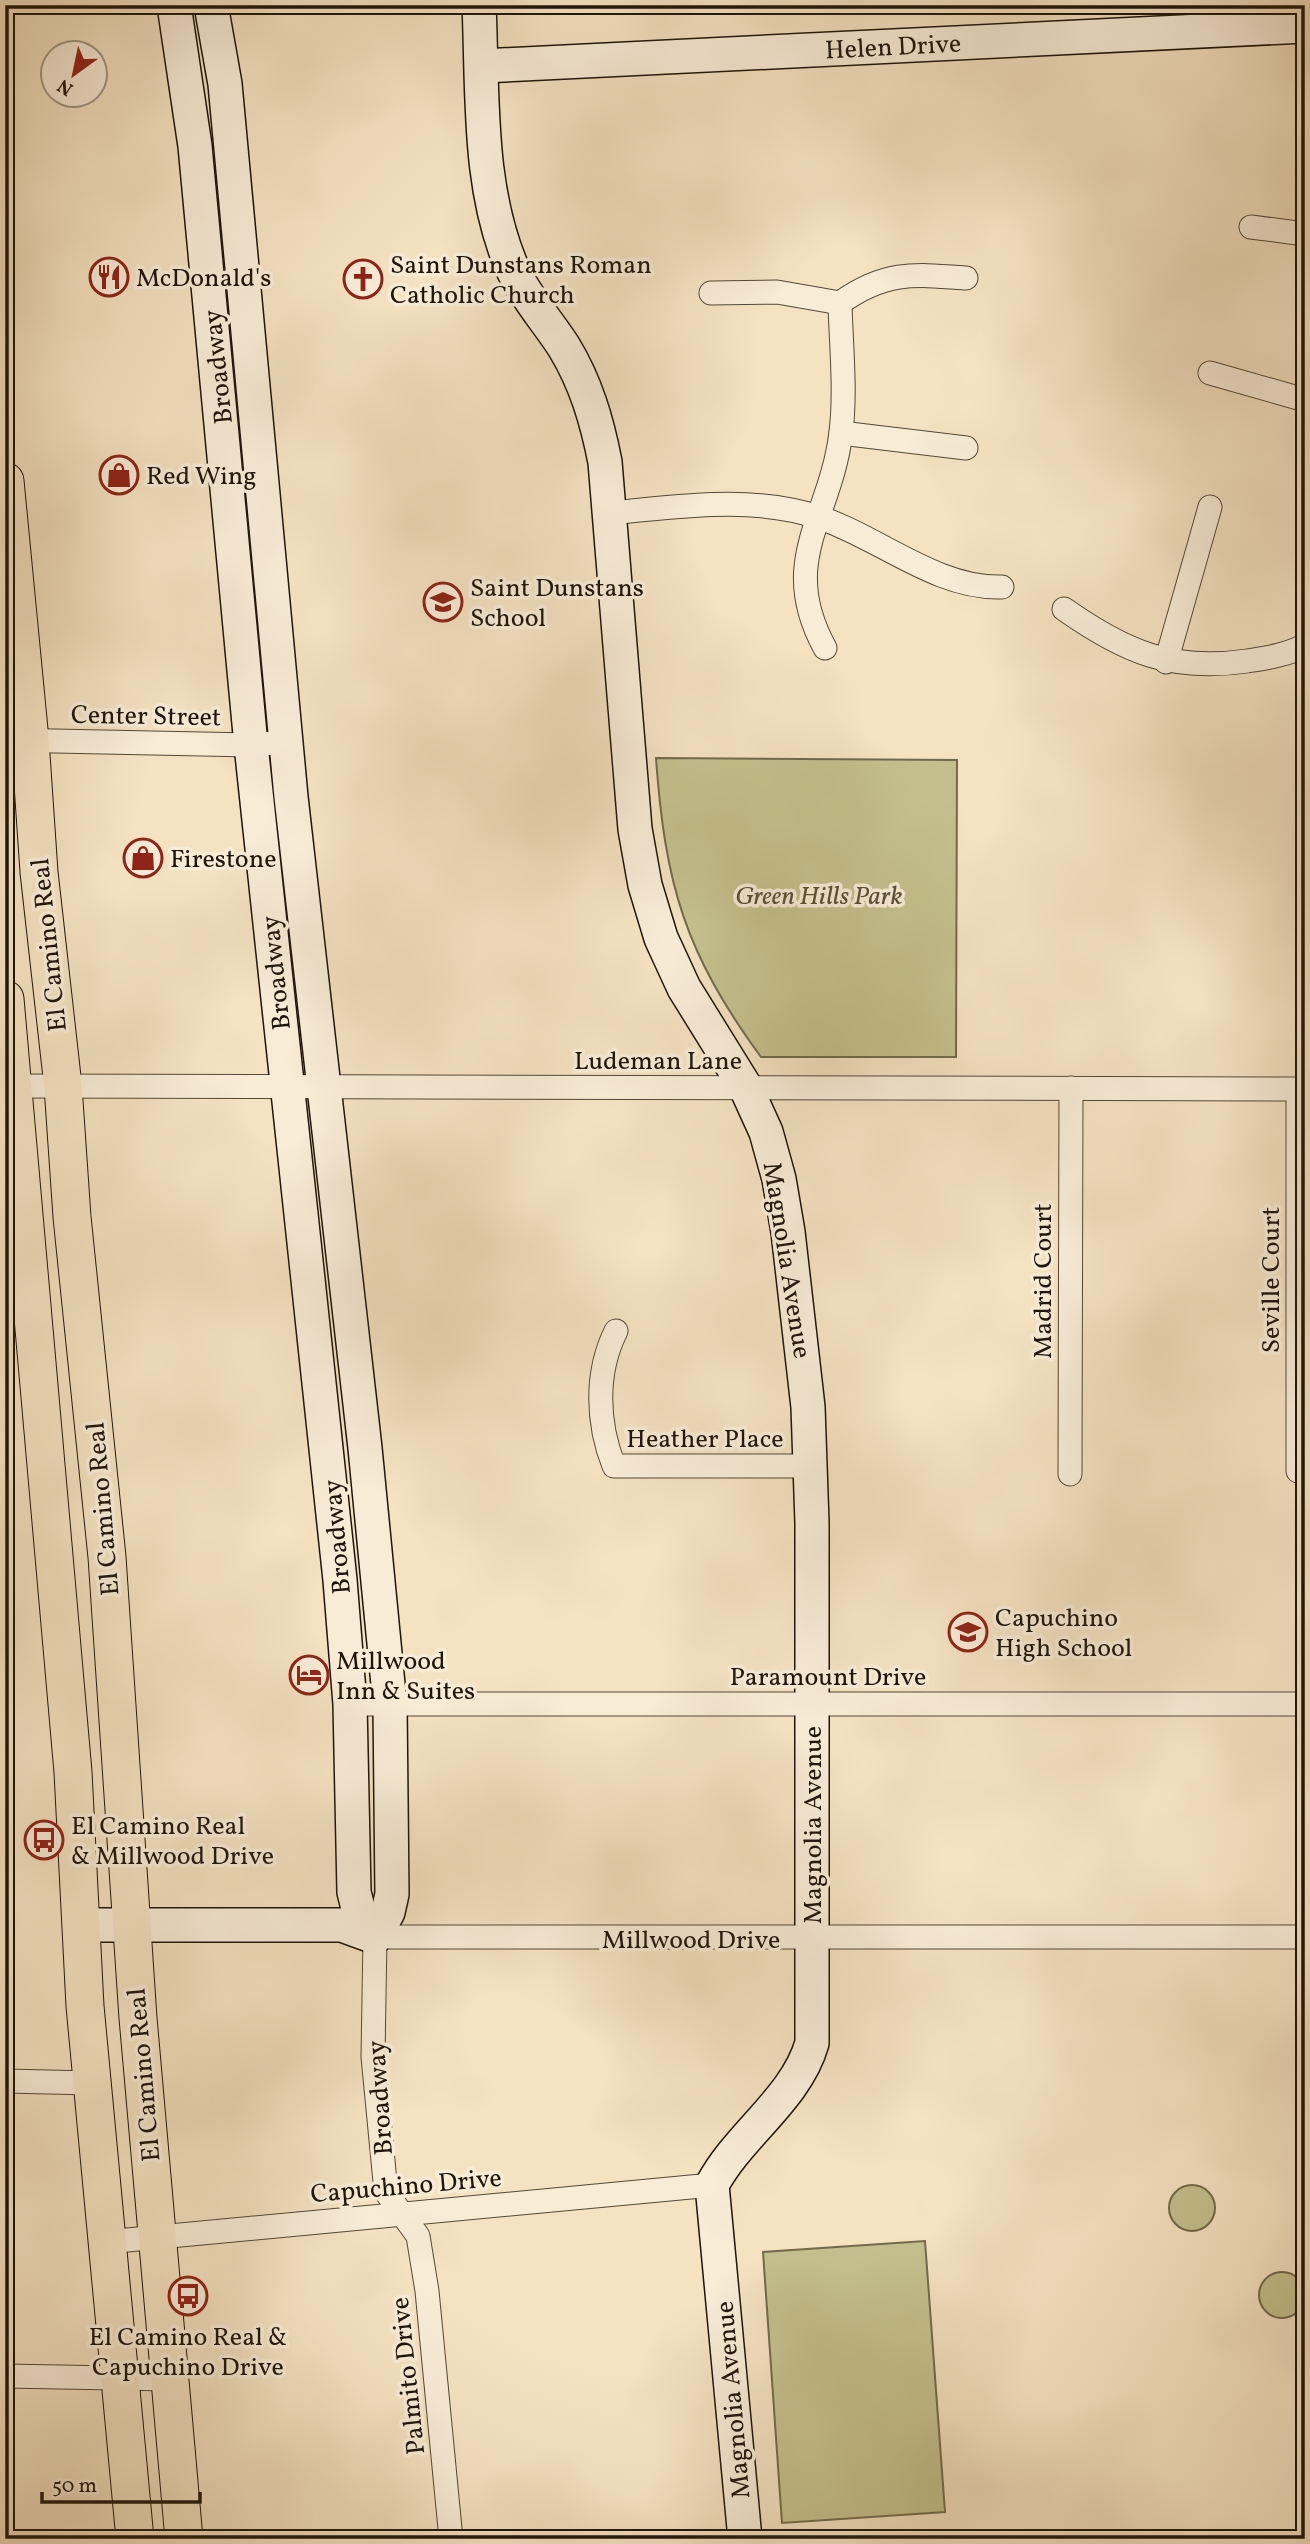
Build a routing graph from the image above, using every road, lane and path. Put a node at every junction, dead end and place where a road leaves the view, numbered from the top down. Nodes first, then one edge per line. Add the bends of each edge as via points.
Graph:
1 (174, 5) edge
2 (211, 5) edge
3 (479, 5) edge
4 (1305, 26) edge
5 (482, 66) junction
6 (1251, 227) dead end
7 (1305, 234) edge
8 (967, 278) dead end
9 (711, 293) dead end
10 (839, 303) junction
11 (1210, 373) dead end
12 (1305, 400) edge
13 (841, 433) junction
14 (966, 448) dead end
15 (5, 481) edge
16 (1210, 507) dead end
17 (609, 513) junction
18 (818, 517) junction
19 (1002, 587) dead end
20 (1064, 609) dead end
21 (1305, 645) edge
22 (825, 648) dead end
23 (1166, 662) junction
24 (18, 740) edge
25 (285, 742) junction
26 (251, 745) junction
27 (5, 999) edge
28 (63, 1086) junction
29 (11, 1087) junction
30 (287, 1087) junction
31 (321, 1087) junction
32 (746, 1088) junction
33 (1071, 1088) junction
34 (1302, 1089) edge
35 (616, 1331) dead end
36 (810, 1466) junction
37 (1298, 1471) dead end
38 (1070, 1474) dead end
39 (351, 1704) junction
40 (814, 1704) junction
41 (1305, 1704) edge
42 (390, 1705) junction
43 (131, 1924) junction
44 (80, 1925) junction
45 (375, 1937) junction
46 (1305, 1937) edge
47 (812, 1939) junction
48 (5, 2081) edge
49 (92, 2083) junction
50 (712, 2185) junction
51 (401, 2213) junction
52 (157, 2237) junction
53 (106, 2242) junction
54 (5, 2376) edge
55 (120, 2378) junction
56 (170, 2379) junction
57 (135, 2539) edge
58 (184, 2539) edge
59 (450, 2539) edge
60 (745, 2539) edge

1 - 26 street, Broadway via 195,146
2 - 25 street, Broadway via 225,84
3 - 5 street, Magnolia Avenue
4 - 5 street, Helen Drive
5 - 17 street, Magnolia Avenue via 489,192 498,231 515,274 582,380 605,462
6 - 7 street
8 - 10 street via 902,275 878,280
9 - 10 street via 776,292
10 - 13 street
11 - 12 street
13 - 14 street
13 - 18 street
15 - 24 main road, El Camino Real
16 - 23 street
17 - 18 street via 729,504
17 - 32 street, Magnolia Avenue via 635,829 645,885 661,938 684,988
18 - 19 street via 940,574
18 - 22 street via 804,574 806,602
20 - 23 street via 1137,652
21 - 23 street via 1264,659 1224,664
24 - 26 street, Center Street
24 - 28 main road, El Camino Real
25 - 26 street, Center Street
25 - 31 street, Broadway
26 - 30 street, Broadway
27 - 29 main road, El Camino Real
28 - 29 street, Ludeman Lane
28 - 30 street, Ludeman Lane
28 - 43 main road, El Camino Real via 108,1569
29 - 44 main road, El Camino Real via 66,1678
30 - 31 street, Ludeman Lane
30 - 39 street, Broadway
31 - 32 street, Ludeman Lane
31 - 42 street, Broadway via 365,1448
32 - 33 street, Ludeman Lane
32 - 36 street, Magnolia Avenue via 766,1132 779,1179 796,1290
33 - 34 street, Ludeman Lane
33 - 38 street, Madrid Court
34 - 37 street, Seville Court
35 - 36 street, Heather Place via 601,1379 602,1425 614,1466
36 - 40 street, Magnolia Avenue
39 - 42 street, Paramount Drive
39 - 45 street, Broadway via 354,1892 359,1912
40 - 41 street, Paramount Drive
40 - 42 street, Paramount Drive
40 - 47 street, Magnolia Avenue
42 - 45 street, Broadway via 392,1894
43 - 44 street, Millwood Drive
43 - 45 street, Millwood Drive via 342,1925
43 - 52 main road, El Camino Real
44 - 49 main road, El Camino Real
45 - 47 street, Millwood Drive
45 - 51 street, Broadway via 373,2057 386,2192
46 - 47 street, Millwood Drive
47 - 50 street, Magnolia Avenue via 812,2043 807,2061 728,2157
48 - 49 street
49 - 53 main road, El Camino Real
50 - 51 street, Capuchino Drive
50 - 60 street, Magnolia Avenue
51 - 52 street, Capuchino Drive
51 - 59 street, Palmito Drive via 418,2236 427,2291
52 - 53 street, Capuchino Drive
52 - 56 main road, El Camino Real
53 - 55 main road, El Camino Real
54 - 55 street
55 - 56 street
55 - 57 main road, El Camino Real
56 - 58 main road, El Camino Real

